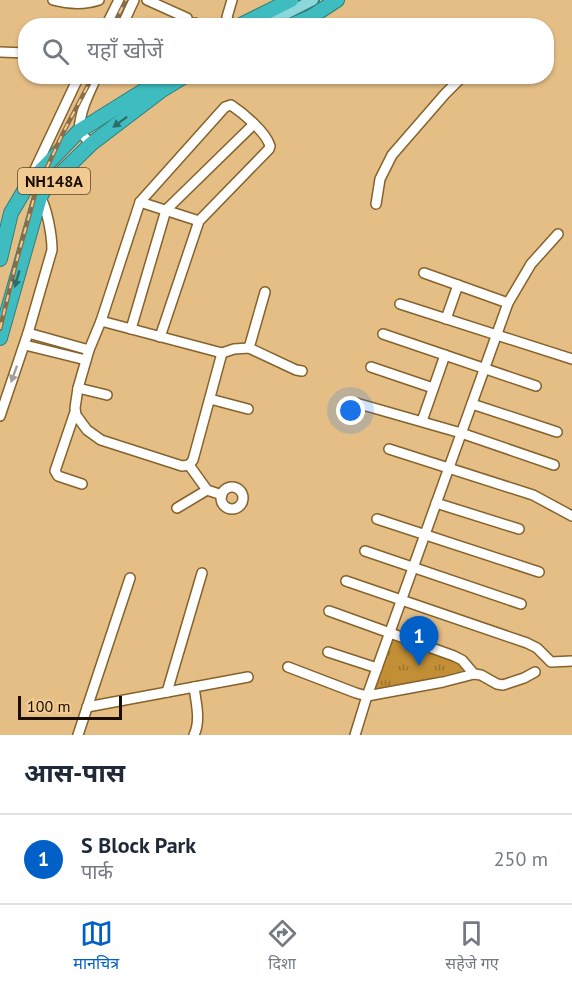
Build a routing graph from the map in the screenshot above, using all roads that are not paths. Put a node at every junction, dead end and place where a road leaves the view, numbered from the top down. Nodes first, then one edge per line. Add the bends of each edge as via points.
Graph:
1 (53, 0) edge
2 (99, 0) edge
3 (119, 0) edge
4 (134, 0) edge
5 (147, 0) edge
6 (232, 0) edge
7 (291, 0) edge
8 (313, 0) edge
9 (337, 0) edge
10 (76, 2) edge
11 (110, 18) edge
12 (126, 18) edge
13 (185, 18) edge
14 (228, 18) edge
15 (255, 18) edge
16 (278, 18) edge
17 (309, 18) edge
18 (0, 52) edge
19 (18, 53) edge
20 (75, 84) edge
21 (93, 84) edge
22 (154, 84) edge
23 (172, 84) edge
24 (455, 84) edge
25 (61, 114) junction
26 (80, 117) junction
27 (254, 124) junction
28 (79, 131) junction
29 (91, 144) junction
30 (28, 184) junction
31 (40, 196) junction
32 (140, 202) junction
33 (376, 204) dead end
34 (166, 210) junction
35 (200, 221) junction
36 (558, 234) dead end
37 (0, 256) edge
38 (424, 273) dead end
39 (458, 285) junction
40 (265, 292) dead end
41 (508, 303) junction
42 (400, 304) dead end
43 (446, 319) junction
44 (101, 321) junction
45 (132, 329) junction
46 (28, 333) junction
47 (383, 334) dead end
48 (496, 335) junction
49 (160, 337) junction
50 (0, 338) edge
51 (25, 345) junction
52 (249, 348) junction
53 (222, 353) junction
54 (87, 355) junction
55 (445, 355) junction
56 (572, 359) edge
57 (371, 367) dead end
58 (484, 369) junction
59 (302, 371) dead end
60 (536, 386) dead end
61 (78, 388) junction
62 (433, 388) junction
63 (107, 395) dead end
64 (210, 399) junction
65 (356, 403) dead end
66 (472, 404) junction
67 (248, 409) dead end
68 (75, 412) junction
69 (0, 416) edge
70 (422, 421) junction
71 (557, 432) dead end
72 (461, 433) junction
73 (388, 448) dead end
74 (189, 465) junction
75 (554, 465) dead end
76 (449, 467) junction
77 (82, 484) dead end
78 (207, 490) junction
79 (222, 495) dead end
80 (436, 503) junction
81 (177, 508) dead end
82 (572, 516) edge
83 (377, 519) dead end
84 (519, 529) dead end
85 (424, 535) junction
86 (365, 551) dead end
87 (413, 566) junction
88 (539, 572) dead end
89 (202, 573) dead end
90 (130, 578) dead end
91 (346, 581) dead end
92 (402, 600) junction
93 (521, 604) dead end
94 (329, 611) dead end
95 (390, 633) junction
96 (328, 652) dead end
97 (572, 660) edge
98 (288, 667) dead end
99 (377, 668) junction
100 (535, 672) dead end
101 (474, 674) junction
102 (248, 677) dead end
103 (194, 687) junction
104 (167, 692) junction
105 (367, 696) junction
106 (87, 707) junction
107 (78, 735) edge
108 (194, 735) edge
109 (355, 735) edge

1 - 10 street
2 - 10 street
3 - 11 street
4 - 12 street
5 - 13 street
6 - 14 street
7 - 15 highway
8 - 16 main road
9 - 17 highway
18 - 19 street
20 - 25 street
21 - 26 street
22 - 28 highway, NH148A
23 -> 29 highway, NH148A
24 - 33 street via 392,155 380,179
25 - 26 street
25 - 30 street
26 - 28 street
27 - 32 street via 233,106 225,107
27 - 34 street
27 - 35 street via 270,142 269,149
28 - 29 street
28 - 30 highway, NH148A
29 - 31 highway, NH148A
30 - 31 street
30 - 37 highway, NH148A via 11,213
31 - 46 street via 52,239
31 -> 50 highway, NH148A
32 - 34 street
32 - 44 street
34 - 35 street
34 - 45 street
35 - 49 street
36 - 41 street via 531,264
38 - 39 street
39 - 41 street
39 - 43 street
40 - 52 street
41 - 48 street
42 - 43 street
43 - 48 street
44 - 45 street
44 - 54 street
45 - 49 street
46 - 51 street
46 - 54 street
47 - 55 street
48 - 56 street
48 - 58 street
49 - 53 street
51 - 54 street
51 -> 69 street
52 - 53 street
52 - 59 street
53 - 64 street
54 - 61 street
55 - 58 street
55 - 62 street
57 - 62 street
58 - 60 street
58 - 66 street
61 - 63 street
61 - 68 street
62 - 70 street
64 - 67 street
64 - 74 street
65 - 70 street
66 - 71 street
66 - 72 street
68 - 74 street via 91,434 101,440
68 - 77 street via 55,474
70 - 72 street
72 - 75 street
72 - 76 street
73 - 76 street
74 - 78 street
76 - 80 street
76 - 82 street via 533,495
78 - 79 street
78 - 81 street
80 - 84 street
80 - 85 street
83 - 85 street
85 - 87 street
85 - 88 street
86 - 87 street
87 - 92 street
87 - 93 street
89 - 104 street
90 - 106 street
91 - 92 street
92 - 95 street
92 - 97 street via 527,643 550,662
94 - 95 street
95 - 99 street
95 - 101 street via 459,659
96 - 99 street
98 - 105 street
99 - 105 street
100 - 101 street via 503,685
101 - 105 street
102 - 103 street
103 - 104 street
103 - 108 street via 198,718
104 - 106 street
105 - 109 street
106 - 107 street

